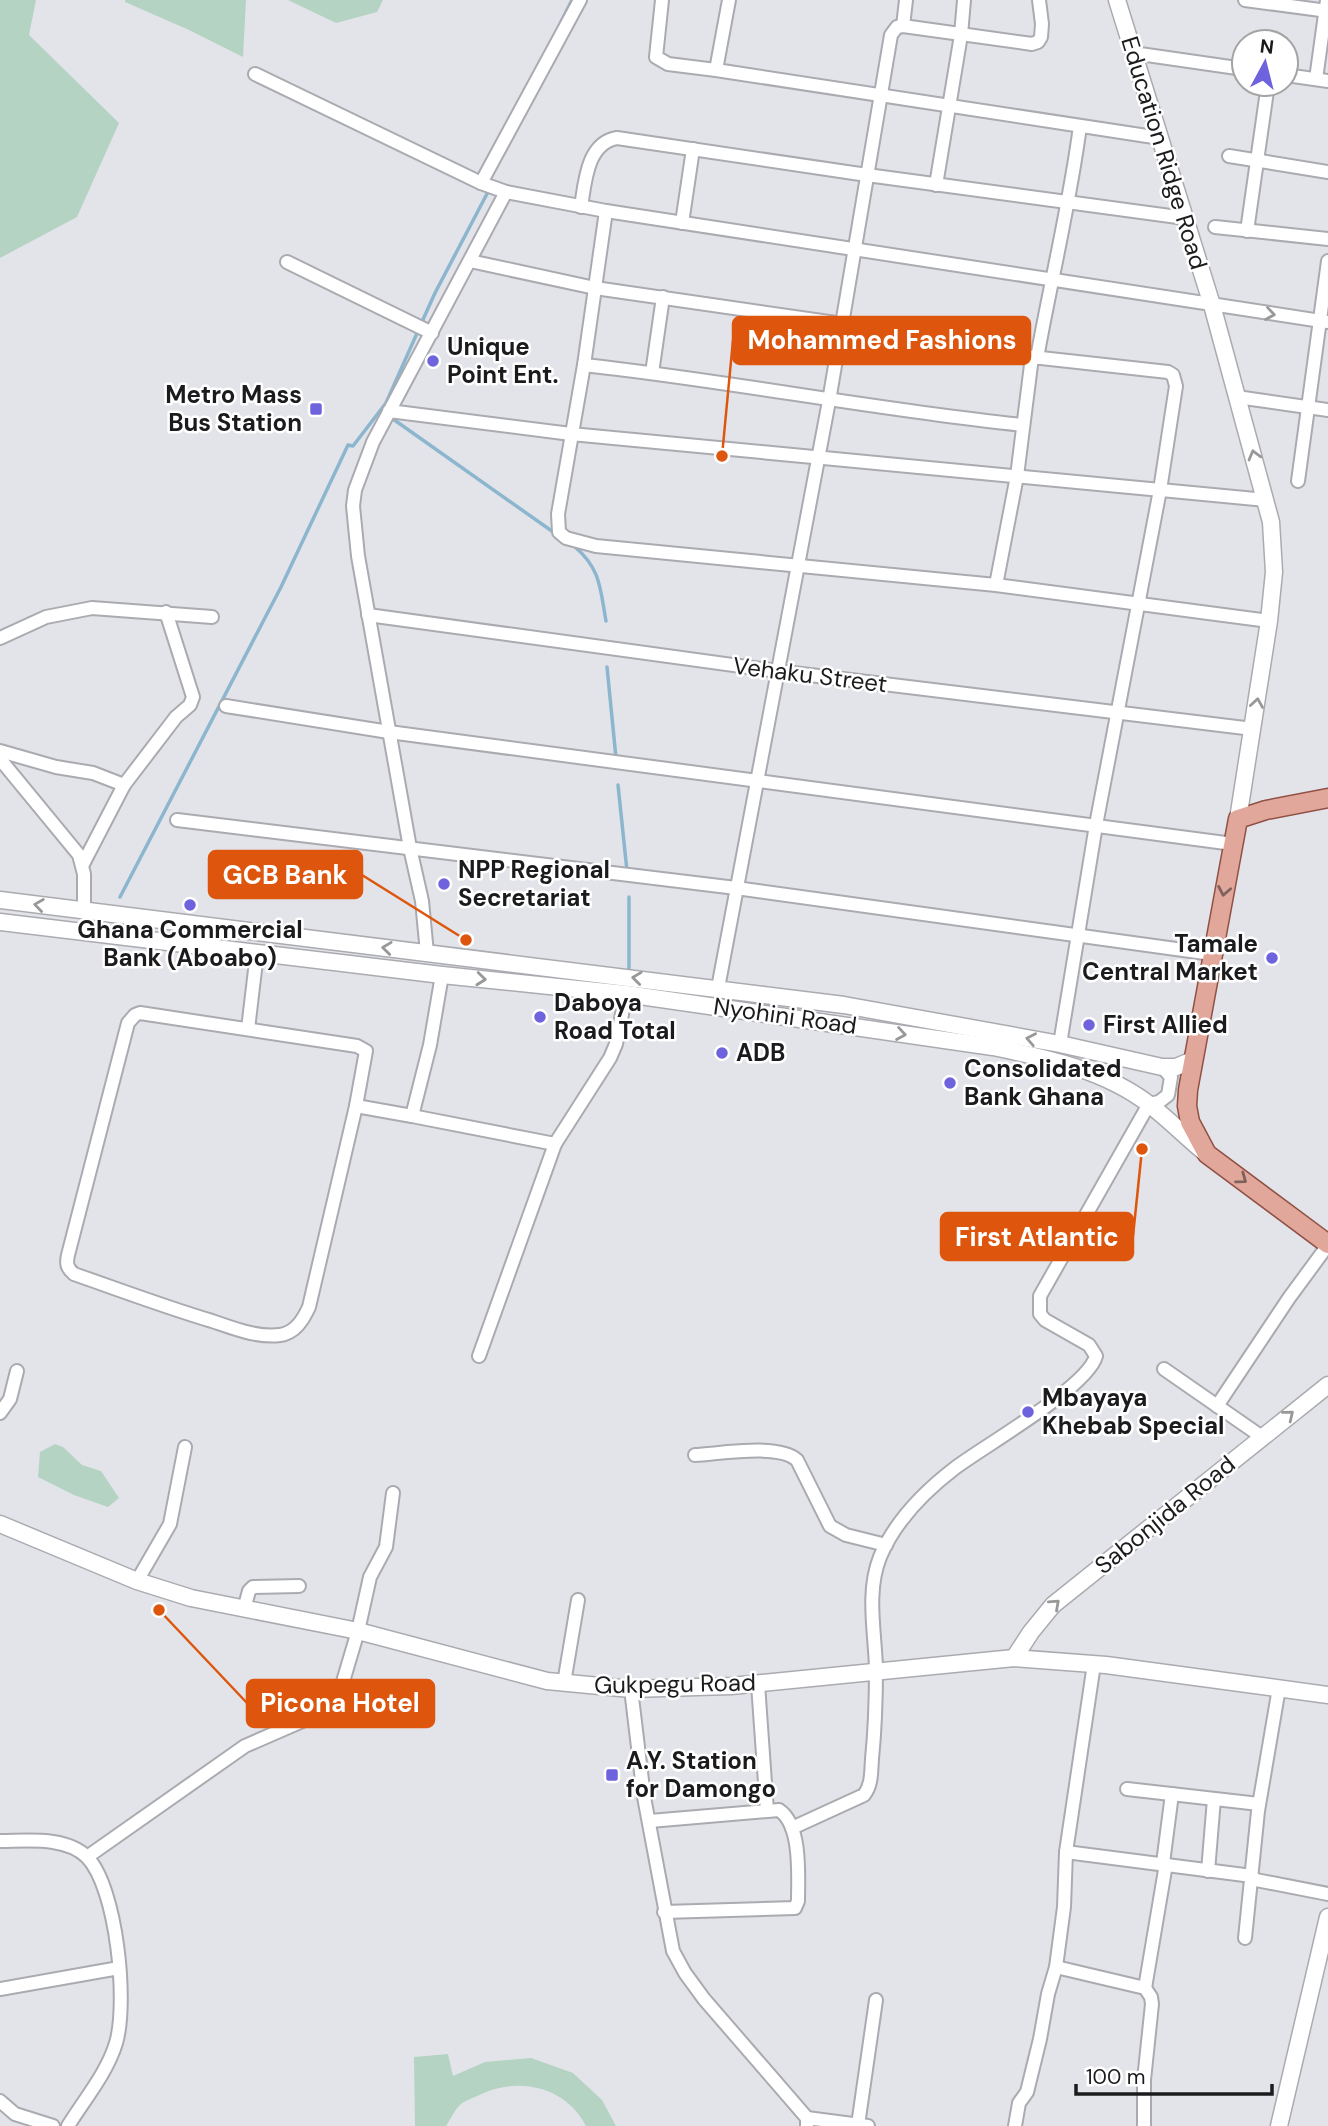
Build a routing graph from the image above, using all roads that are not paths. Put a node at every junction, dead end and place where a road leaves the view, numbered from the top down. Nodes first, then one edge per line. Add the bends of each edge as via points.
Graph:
1 (580, 0) edge
2 (662, 0) edge
3 (729, 0) edge
4 (906, 0) edge
5 (964, 0) edge
6 (1039, 0) edge
7 (1117, 0) edge
8 (1245, 0) edge
9 (1327, 7) edge
10 (903, 26) junction
11 (961, 35) junction
12 (1133, 53) junction
13 (1230, 67) edge
14 (716, 70) junction
15 (255, 74) dead end
16 (1300, 77) edge
17 (1322, 80) edge
18 (882, 96) junction
19 (1266, 98) edge
20 (948, 106) junction
21 (1080, 126) junction
22 (1160, 138) junction
23 (693, 149) junction
24 (1229, 156) dead end
25 (1258, 161) junction
26 (1328, 172) edge
27 (867, 176) junction
28 (481, 183) junction
29 (936, 184) junction
30 (506, 192) junction
31 (1067, 202) junction
32 (581, 207) junction
33 (606, 211) junction
34 (1185, 218) junction
35 (681, 223) junction
36 (1215, 226) dead end
37 (1247, 231) junction
38 (1328, 239) edge
39 (855, 250) junction
40 (470, 261) junction
41 (1328, 261) edge
42 (287, 262) dead end
43 (1051, 279) junction
44 (595, 288) junction
45 (663, 298) junction
46 (1212, 305) junction
47 (1325, 322) edge
48 (843, 324) junction
49 (432, 333) junction
50 (1035, 357) junction
51 (584, 365) junction
52 (652, 373) junction
53 (1237, 397) junction
54 (829, 401) junction
55 (1309, 407) junction
56 (1328, 410) edge
57 (389, 411) junction
58 (1023, 425) junction
59 (570, 434) junction
60 (819, 458) junction
61 (1017, 476) junction
62 (1298, 481) dead end
63 (1160, 490) junction
64 (1266, 500) junction
65 (798, 564) junction
66 (996, 585) junction
67 (1139, 603) junction
68 (166, 612) junction
69 (368, 615) junction
70 (212, 617) dead end
71 (1269, 621) junction
72 (0, 638) edge
73 (777, 671) junction
74 (226, 706) dead end
75 (1117, 713) junction
76 (1253, 729) junction
77 (389, 732) junction
78 (0, 751) edge
79 (0, 759) edge
80 (756, 782) junction
81 (124, 785) junction
82 (1328, 798) edge
83 (1238, 819) junction
84 (177, 820) dead end
85 (1096, 825) junction
86 (1233, 844) junction
87 (410, 848) junction
88 (83, 863) junction
89 (736, 888) junction
90 (0, 900) edge
91 (85, 911) junction
92 (0, 922) edge
93 (1077, 936) junction
94 (257, 953) junction
95 (427, 953) junction
96 (1212, 954) junction
97 (442, 975) junction
98 (718, 988) junction
99 (626, 994) junction
100 (248, 1029) junction
101 (1060, 1044) junction
102 (1193, 1060) junction
103 (1162, 1067) junction
104 (1149, 1104) junction
105 (356, 1106) junction
106 (412, 1116) junction
107 (555, 1144) junction
108 (1207, 1154) junction
109 (1328, 1245) edge
110 (479, 1356) dead end
111 (1164, 1369) dead end
112 (17, 1371) dead end
113 (1328, 1385) edge
114 (1217, 1406) junction
115 (0, 1413) edge
116 (1262, 1437) junction
117 (185, 1447) dead end
118 (695, 1455) dead end
119 (393, 1493) dead end
120 (0, 1524) edge
121 (886, 1545) junction
122 (136, 1581) junction
123 (299, 1586) dead end
124 (578, 1600) dead end
125 (244, 1609) junction
126 (358, 1631) junction
127 (1013, 1658) junction
128 (1094, 1664) junction
129 (876, 1671) junction
130 (564, 1682) junction
131 (758, 1684) junction
132 (1279, 1688) junction
133 (631, 1689) junction
134 (1328, 1695) edge
135 (1127, 1789) dead end
136 (1172, 1794) junction
137 (1214, 1799) junction
138 (1259, 1804) junction
139 (767, 1811) junction
140 (650, 1821) junction
141 (792, 1828) junction
142 (0, 1841) edge
143 (1066, 1852) junction
144 (87, 1857) junction
145 (1164, 1863) junction
146 (1208, 1871) junction
147 (1252, 1878) junction
148 (1328, 1894) edge
149 (664, 1913) junction
150 (1328, 1917) edge
151 (1245, 1938) dead end
152 (1056, 1967) junction
153 (119, 1968) junction
154 (1145, 1988) junction
155 (0, 1989) edge
156 (876, 2000) dead end
157 (0, 2101) edge
158 (807, 2122) edge
159 (863, 2125) edge
160 (53, 2126) edge
161 (68, 2126) edge
162 (1015, 2126) edge
163 (1144, 2126) edge
164 (1279, 2126) edge

1 - 28 street
2 - 14 street via 656,57 668,64
3 - 14 street
4 - 10 street
5 - 11 street
6 - 11 street via 1042,24 1038,42
7 - 12 street, Education Ridge Road
8 - 9 street
9 - 17 street
10 - 11 street
10 - 18 street via 891,35
11 - 20 street
12 - 13 street
12 - 22 street, Education Ridge Road
14 - 18 street
15 - 28 street
16 - 17 street
18 - 20 street
18 - 27 street
19 - 25 street
20 - 21 street
20 - 29 street
21 - 22 street
21 - 31 street
22 - 34 street, Education Ridge Road
23 - 27 street
23 - 32 street via 608,140 591,162
23 - 35 street
24 - 25 street
25 - 26 street
25 - 37 street
27 - 29 street
27 - 39 street
28 - 30 street
29 - 31 street
30 - 32 street
30 - 40 street
31 - 34 street
31 - 43 street
32 - 33 street
33 - 35 street
33 - 44 street
34 - 46 street, Education Ridge Road
35 - 39 street
36 - 37 street
37 - 38 street
39 - 43 street
39 - 48 street
40 - 44 street
40 - 49 street
41 - 47 street
42 - 49 street
43 - 46 street
43 - 50 street
44 - 45 street
44 - 51 street
45 - 48 street
45 - 52 street
46 -> 47 street
46 - 53 street, Education Ridge Road
47 - 55 street
48 - 50 street
48 - 54 street
49 - 57 street
50 - 58 street
50 - 63 street via 1173,375 1176,386
51 - 52 street
51 - 59 street
52 - 54 street
53 - 55 street
64 -> 53 street, Education Ridge Road
54 - 58 street
54 - 60 street
55 - 56 street
55 - 62 street
57 - 59 street
57 - 69 street via 355,490 355,530
58 - 61 street
59 - 60 street
59 - 65 street via 557,524 566,537 596,546
60 - 61 street
60 - 65 street
61 - 63 street
61 - 66 street
63 - 64 street
63 - 67 street
64 - 71 street, Education Ridge Road via 1274,540
65 - 66 street
65 - 73 street
66 - 67 street
67 - 71 street
67 - 75 street
68 - 70 street
68 - 72 street via 71,611
68 - 81 street via 193,697
69 - 73 street, Vehaku Street
69 - 77 street
76 -> 71 street, Education Ridge Road
73 - 75 street, Vehaku Street
73 - 80 street
74 - 77 street
75 - 76 street, Vehaku Street
75 - 85 street
76 - 83 street, Education Ridge Road
77 - 80 street
77 - 87 street
78 - 81 street
79 - 88 street
80 - 85 street
80 - 89 street
81 - 88 street
82 - 83 main road
83 - 86 main road
84 - 87 street
85 - 86 street
85 - 93 street
86 -> 96 main road
87 - 89 street
87 - 95 street via 424,912
88 - 91 street
89 - 93 street
89 - 98 street
91 -> 90 street, Nyohini Road
95 -> 91 street, Nyohini Road
92 - 94 street, Nyohini Road
93 - 96 street
93 - 101 street
94 - 97 street, Nyohini Road
94 - 100 street
98 -> 95 street, Nyohini Road
96 - 102 main road
97 -> 99 street, Nyohini Road
97 - 106 street
101 -> 98 street, Nyohini Road
99 -> 104 street, Nyohini Road via 1012,1051 1096,1075
99 - 107 street via 610,1058
100 - 105 street via 363,1048 366,1057
100 - 105 street via 140,1013 130,1018 66,1263 74,1274 249,1332 282,1335 293,1330 309,1307
101 - 103 street, Nyohini Road
102 - 103 street, Nyohini Road
102 - 108 main road via 1187,1106
103 - 104 street via 1171,1077 1171,1089 1164,1100
104 - 108 street, Nyohini Road
104 - 121 street via 1038,1305 1045,1320 1094,1349 1094,1364 1056,1398 932,1488
105 - 106 street
106 - 107 street
107 - 110 street
108 -> 109 main road
109 - 114 street
111 - 114 street
112 - 115 street via 10,1399
116 -> 113 street, Sabonjida Road
114 - 116 street
127 -> 116 street, Sabonjida Road via 1053,1605
117 - 122 street via 170,1524
118 - 121 street via 776,1451 793,1456 830,1526
119 - 126 street via 386,1547 370,1577
120 - 122 street, Gukpegu Road
121 - 129 street via 873,1591
122 - 125 street, Gukpegu Road
123 - 125 street via 253,1587
124 - 130 street
125 - 126 street, Gukpegu Road
126 - 130 street, Gukpegu Road
126 - 144 street via 339,1694 328,1708 246,1746
127 - 128 street, Gukpegu Road
127 - 129 street, Gukpegu Road
128 - 132 street, Gukpegu Road
128 - 143 street
129 - 131 street, Gukpegu Road
129 - 141 street via 870,1786
130 - 133 street, Gukpegu Road
131 - 133 street, Gukpegu Road
131 - 139 street
132 - 134 street, Gukpegu Road
132 - 138 street
133 - 140 street
135 - 136 street
136 - 137 street
136 - 145 street
137 - 138 street
137 - 146 street
138 - 147 street
139 - 140 street
139 - 141 street via 779,1810
140 - 149 street
141 - 149 street via 797,1860 795,1908
142 - 144 street via 52,1842
143 - 145 street
143 - 152 street
144 - 153 street via 101,1877 109,1903
145 - 146 street
145 - 154 street
146 - 147 street
147 - 148 street
147 - 151 street
149 - 158 street via 673,1951 685,1973
150 - 164 street
152 - 154 street
152 - 162 street
153 - 155 street
153 - 161 street via 121,2009 115,2045
154 - 163 street via 1152,2004
156 - 159 street
157 - 160 street via 15,2114
158 - 159 street

